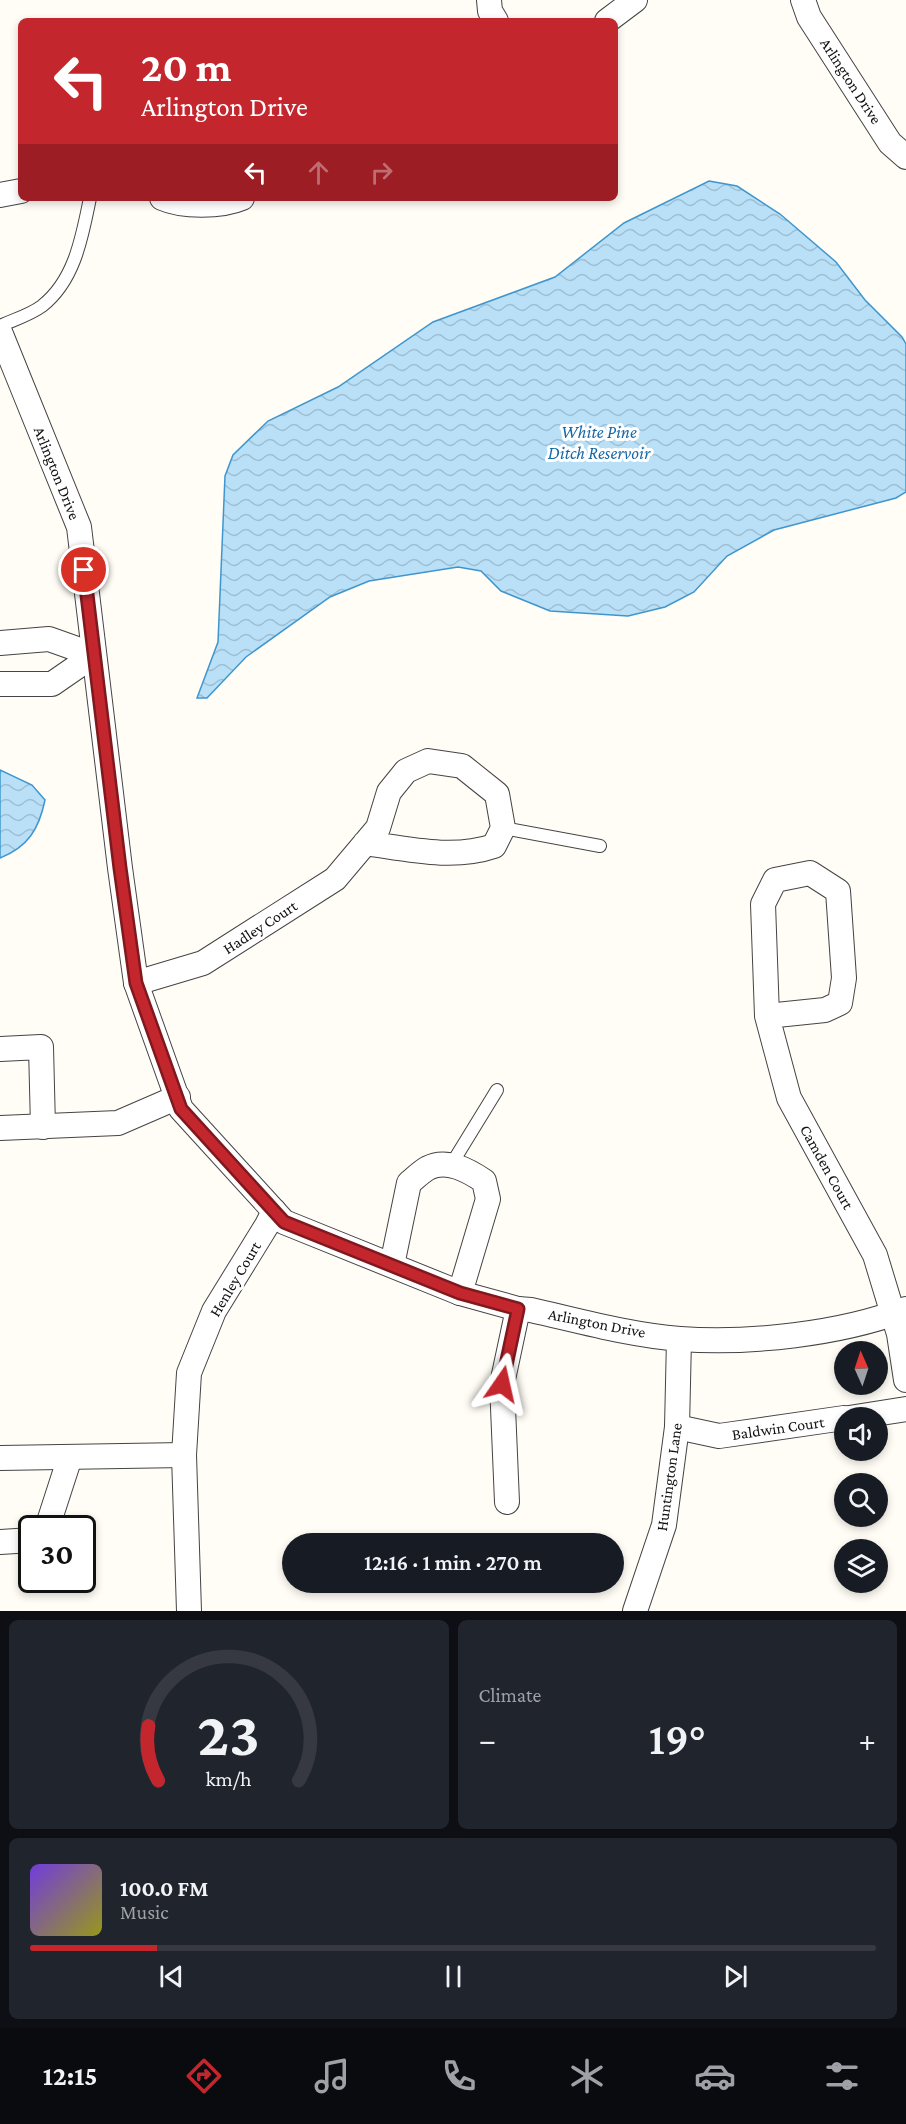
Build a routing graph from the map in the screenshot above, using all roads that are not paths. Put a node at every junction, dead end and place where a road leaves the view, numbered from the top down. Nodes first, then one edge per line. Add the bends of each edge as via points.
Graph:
1 (489, 0) edge
2 (635, 0) edge
3 (803, 0) edge
4 (494, 18) edge
5 (611, 18) edge
6 (906, 158) edge
7 (18, 192) edge
8 (0, 195) edge
9 (89, 201) edge
10 (170, 201) edge
11 (227, 201) edge
12 (0, 326) edge
13 (0, 332) edge
14 (0, 643) edge
15 (94, 655) junction
16 (0, 684) edge
17 (503, 828) junction
18 (365, 843) junction
19 (600, 846) dead end
20 (136, 983) junction
21 (767, 1016) junction
22 (0, 1049) edge
23 (497, 1090) dead end
24 (178, 1097) junction
25 (43, 1127) junction
26 (0, 1128) edge
27 (451, 1165) junction
28 (274, 1210) junction
29 (392, 1265) junction
30 (460, 1293) junction
31 (518, 1309) junction
32 (899, 1312) edge
33 (679, 1339) junction
34 (906, 1380) edge
35 (906, 1409) edge
36 (888, 1412) edge
37 (834, 1419) edge
38 (677, 1427) junction
39 (184, 1455) junction
40 (70, 1456) junction
41 (0, 1458) edge
42 (507, 1502) dead end
43 (51, 1515) edge
44 (18, 1541) edge
45 (0, 1542) edge
46 (189, 1611) edge
47 (636, 1611) edge

1 - 4 street
2 - 5 street
3 - 6 street, Arlington Drive via 809,16 890,143
7 - 8 street
9 - 12 lane via 71,269 59,290 40,307
10 - 11 street via 193,205
13 - 15 street, Arlington Drive via 79,527
14 - 15 street via 49,639
15 - 16 street via 52,684
15 - 20 street, Arlington Drive
17 - 18 street via 494,846 477,852 439,853
17 - 18 street, Hadley Court via 497,794 462,766 428,761 406,771 389,792 378,828
17 - 19 lane
18 - 20 street, Hadley Court via 335,879 203,963
20 - 24 street, Arlington Drive
21 - 21 street, Camden Court via 825,1010 840,1003 844,978 838,891 810,873 775,880 763,904
21 - 32 street, Camden Court via 789,1098 875,1255
22 - 25 street via 40,1047
23 - 27 lane
24 - 25 street via 118,1124
24 - 28 street, Arlington Drive via 181,1109
25 - 26 street
27 - 29 street via 430,1167 409,1183
27 - 30 street via 466,1169 484,1182 488,1199
28 - 29 street, Arlington Drive via 284,1222
28 - 39 street, Henley Court via 214,1311 189,1373
29 - 30 street, Arlington Drive
30 - 31 street, Arlington Drive
31 - 33 street, Arlington Drive
31 - 42 street via 502,1384
32 - 33 street, Arlington Drive via 814,1333
32 - 34 street
33 - 38 street, Huntington Lane
35 - 36 street
37 - 38 street, Baldwin Court via 719,1436
38 - 47 street, Huntington Lane via 664,1525
39 - 40 street
39 - 46 street, Henley Court
40 - 41 street
40 - 43 street
44 - 45 street

